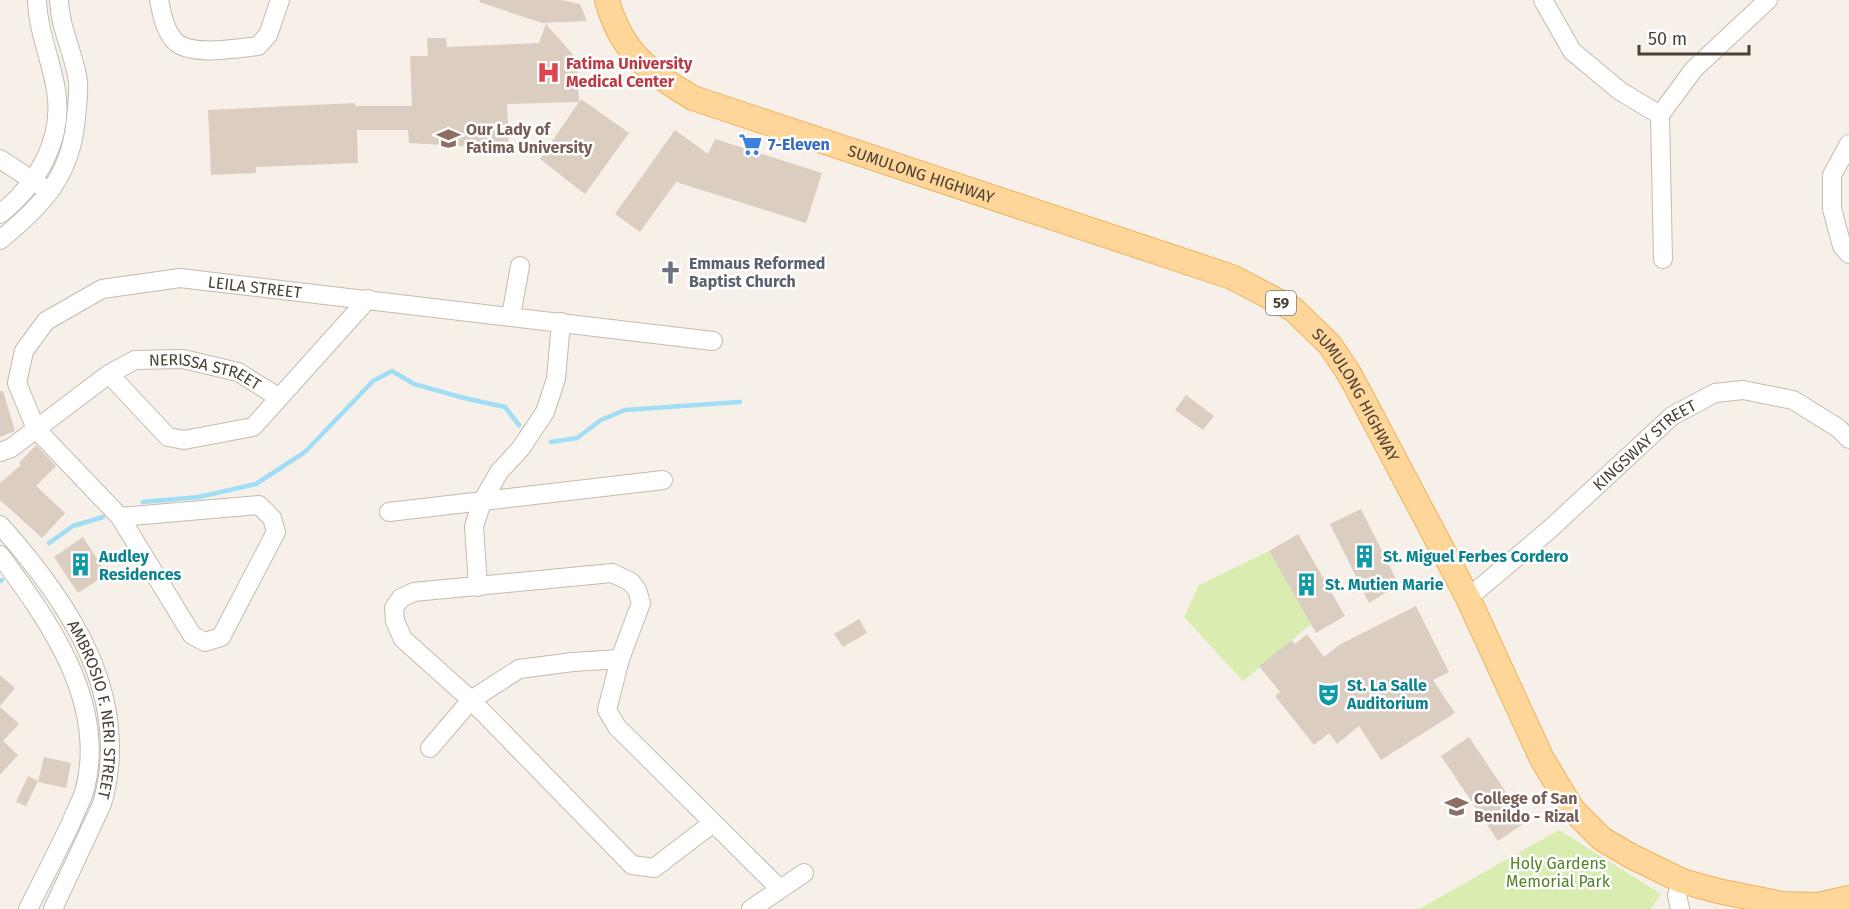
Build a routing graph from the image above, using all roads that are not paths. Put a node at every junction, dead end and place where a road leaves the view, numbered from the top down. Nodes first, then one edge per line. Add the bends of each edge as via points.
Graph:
1 (37, 0) edge
2 (59, 0) edge
3 (159, 0) edge
4 (280, 0) edge
5 (607, 0) edge
6 (1543, 0) edge
7 (1768, 0) edge
8 (1660, 115) junction
9 (1849, 144) edge
10 (0, 159) edge
11 (33, 180) junction
12 (50, 192) junction
13 (0, 214) edge
14 (0, 240) edge
15 (1849, 254) edge
16 (1663, 259) dead end
17 (520, 266) dead end
18 (368, 299) junction
19 (511, 316) junction
20 (561, 322) junction
21 (713, 341) dead end
22 (109, 374) junction
23 (278, 398) junction
24 (36, 429) junction
25 (1849, 439) edge
26 (5, 450) edge
27 (0, 468) edge
28 (663, 480) dead end
29 (482, 502) junction
30 (389, 512) dead end
31 (120, 517) junction
32 (0, 525) edge
33 (0, 555) edge
34 (478, 587) junction
35 (1468, 598) junction
36 (620, 658) junction
37 (471, 700) junction
38 (430, 748) dead end
39 (713, 823) junction
40 (804, 873) dead end
41 (1682, 881) junction
42 (780, 889) junction
43 (1849, 898) edge
44 (1784, 906) edge
45 (28, 909) edge
46 (53, 909) edge
47 (751, 909) edge
48 (1680, 909) edge

1 - 11 street via 42,40 56,92 56,112 53,140 45,163
2 - 12 street via 62,26 78,81 78,102 70,152
3 - 4 street via 174,42 204,51 258,46 268,35
5 - 35 main road, SUMULONG HIGHWAY / 59 via 621,38 635,56 693,98 1232,277 1293,309 1330,345 1350,375
6 - 8 street via 1572,51 1620,91
7 - 8 street via 1694,69
8 - 16 street
9 - 15 street via 1832,175 1832,209 1842,246
10 - 11 street
11 - 12 street
11 - 13 street
12 - 14 street
17 - 19 street
18 - 19 street, LEILA STREET
18 - 23 street
18 - 24 street, LEILA STREET via 180,278 102,289 46,321 24,351 18,383
19 - 20 street, LEILA STREET
20 - 21 street, LEILA STREET
20 - 29 street via 556,379 544,412 521,448 499,472
22 - 23 street, NERISSA STREET via 135,360 183,359 238,372
22 - 23 street via 168,437 184,440 253,427
22 - 24 street, NERISSA STREET
24 - 26 street, NERISSA STREET
24 - 31 street, LEILA STREET
25 - 35 street, KINGSWAY STREET via 1793,400 1743,390 1715,393 1672,416 1550,529
26 - 27 street
28 - 29 street
29 - 30 street
29 - 34 street via 474,526
31 - 31 street, LEILA STREET via 192,635 206,642 221,637 276,532 272,518 260,505
32 - 46 street, AMBROSIO F. NERI STREET via 53,589 81,634 107,709 111,759 102,804
33 - 45 street, AMBROSIO F. NERI STREET via 33,599 59,644 78,686 90,737 85,790
34 - 36 street via 612,573 631,582 641,603
34 - 37 street via 414,592 401,598 394,608 403,639
35 - 41 main road, SUMULONG HIGHWAY / 59 via 1542,759 1573,810 1602,839
36 - 37 street via 519,669
36 - 39 street via 607,710 617,727
37 - 38 street
37 - 39 street via 632,865 654,868
39 - 42 street
40 - 42 street
41 - 44 main road, SUMULONG HIGHWAY / 59
41 - 48 street via 1677,895
42 - 47 street
43 - 44 main road, SUMULONG HIGHWAY / 59 via 1818,905

